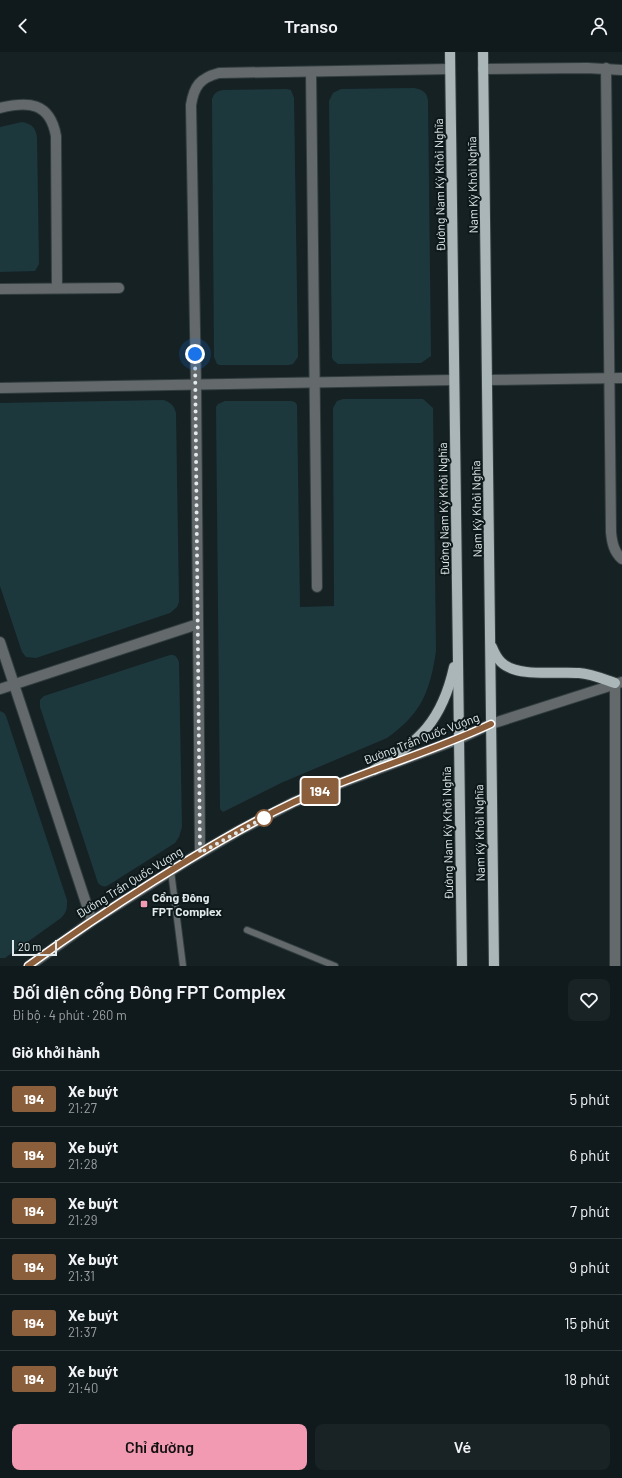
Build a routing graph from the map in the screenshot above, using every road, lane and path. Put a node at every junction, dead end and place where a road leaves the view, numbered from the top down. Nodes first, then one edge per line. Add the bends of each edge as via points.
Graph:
1 (450, 52) edge
2 (483, 52) edge
3 (606, 68) junction
4 (450, 69) junction
5 (483, 69) junction
6 (622, 70) edge
7 (311, 72) junction
8 (0, 108) edge
9 (57, 288) junction
10 (119, 288) dead end
11 (0, 289) edge
12 (610, 378) junction
13 (622, 378) edge
14 (454, 380) junction
15 (487, 380) junction
16 (315, 383) junction
17 (196, 385) junction
18 (0, 388) edge
19 (622, 559) edge
20 (318, 587) dead end
21 (198, 624) junction
22 (0, 642) edge
23 (490, 644) junction
24 (458, 649) junction
25 (618, 683) edge
26 (14, 685) junction
27 (0, 689) edge
28 (491, 724) junction
29 (459, 739) junction
30 (374, 770) junction
31 (200, 853) junction
32 (171, 870) junction
33 (92, 921) junction
34 (247, 930) dead end
35 (28, 966) edge
36 (183, 966) edge
37 (335, 966) edge
38 (462, 966) edge
39 (494, 966) edge
40 (615, 966) edge

1 - 4 main road, Đường Nam Kỳ Khởi Nghĩa
2 - 5 main road, Nam Kỳ Khởi Nghĩa
3 - 5 street
3 - 6 street
3 - 12 street
4 - 7 street
4 - 14 main road, Đường Nam Kỳ Khởi Nghĩa
5 - 15 main road, Nam Kỳ Khởi Nghĩa
7 - 16 street
7 - 17 street via 219,73 203,80 193,95 191,105
8 - 9 street via 19,104 34,105 46,113 54,128
9 - 10 street
9 - 11 street
12 - 13 street
12 - 15 street
12 - 19 street via 611,532 612,544
14 - 16 street
14 - 24 main road, Đường Nam Kỳ Khởi Nghĩa
15 - 23 main road, Nam Kỳ Khởi Nghĩa
16 - 17 street
16 - 20 street
17 - 18 street
17 - 21 street
21 - 26 street
21 - 31 street
22 - 26 street
23 - 25 main road via 502,663 522,672 585,674
23 - 28 main road, Nam Kỳ Khởi Nghĩa
24 - 29 main road, Đường Nam Kỳ Khởi Nghĩa
24 - 30 main road via 446,695 431,722 406,749
25 - 28 street, Đường Trần Quốc Vượng
25 - 40 street
26 - 27 street
26 - 33 street
28 - 29 street, Đường Trần Quốc Vượng
28 - 39 main road, Nam Kỳ Khởi Nghĩa
29 - 30 street, Đường Trần Quốc Vượng
29 - 38 main road, Đường Nam Kỳ Khởi Nghĩa
30 - 31 street, Đường Trần Quốc Vượng via 294,802
31 - 32 street, Đường Trần Quốc Vượng
32 - 33 street, Đường Trần Quốc Vượng
32 - 36 lane
33 - 35 street, Đường Trần Quốc Vượng
34 - 37 lane

